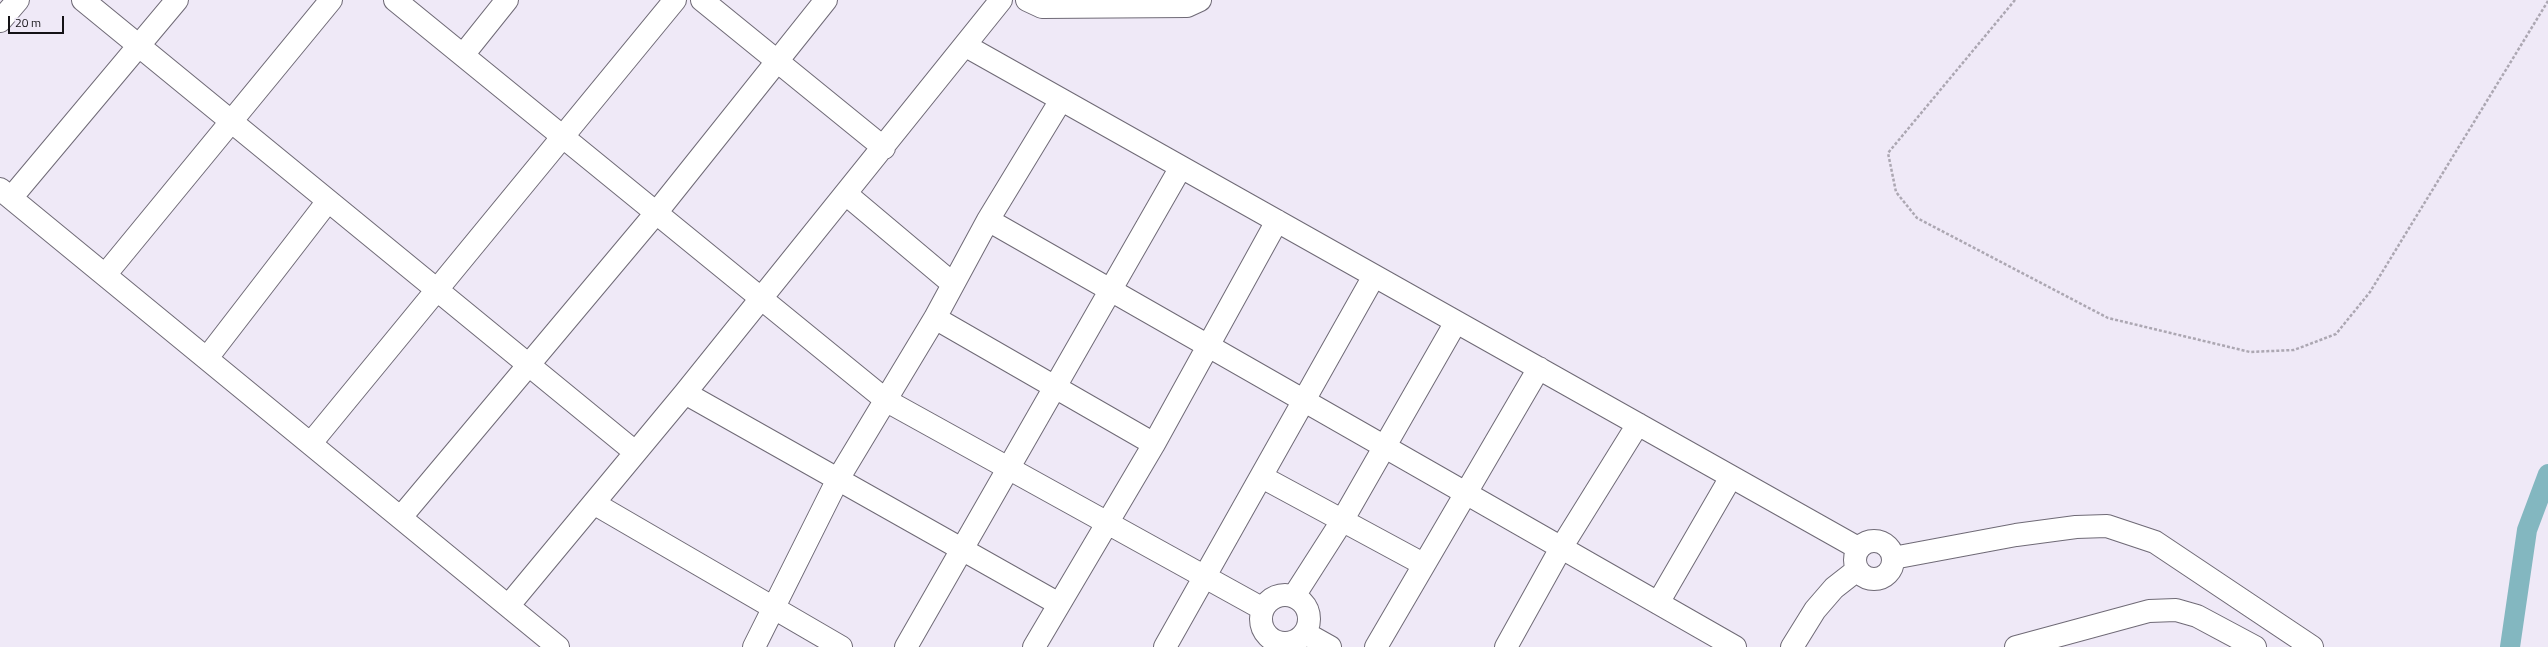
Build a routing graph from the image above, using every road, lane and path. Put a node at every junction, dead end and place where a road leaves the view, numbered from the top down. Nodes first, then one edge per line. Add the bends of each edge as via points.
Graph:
1 (18, 0) edge
2 (83, 0) edge
3 (177, 0) edge
4 (331, 0) edge
5 (395, 0) edge
6 (507, 0) edge
7 (675, 0) edge
8 (702, 0) edge
9 (826, 0) edge
10 (1001, 0) edge
11 (1026, 0) edge
12 (1200, 0) edge
13 (2015, 0) edge
14 (2548, 1) edge
15 (0, 21) edge
16 (139, 46) junction
17 (966, 46) junction
18 (463, 55) junction
19 (777, 61) junction
20 (1061, 100) junction
21 (231, 121) junction
22 (563, 137) junction
23 (884, 148) junction
24 (1181, 167) junction
25 (6, 193) edge
26 (846, 194) junction
27 (328, 201) junction
28 (656, 213) junction
29 (988, 220) junction
30 (1277, 221) junction
31 (105, 274) junction
32 (1374, 276) junction
33 (953, 284) junction
34 (437, 290) junction
35 (1112, 290) junction
36 (761, 298) junction
37 (935, 318) junction
38 (1456, 322) junction
39 (1208, 346) junction
40 (207, 358) junction
41 (528, 364) junction
42 (1539, 368) junction
43 (1056, 388) junction
44 (685, 393) junction
45 (887, 401) junction
46 (1305, 401) junction
47 (1638, 424) junction
48 (311, 443) junction
49 (1154, 444) junction
50 (1385, 447) junction
51 (636, 452) junction
52 (1008, 468) junction
53 (1262, 477) junction
54 (1731, 477) junction
55 (838, 479) junction
56 (1465, 493) junction
57 (595, 504) junction
58 (401, 517) junction
59 (1342, 521) junction
60 (1108, 523) junction
61 (1561, 548) junction
62 (1858, 548) junction
63 (962, 549) junction
64 (1893, 558) junction
65 (1423, 564) junction
66 (1857, 570) junction
67 (1206, 578) junction
68 (1294, 596) junction
69 (1658, 603) junction
70 (1059, 604) junction
71 (509, 605) junction
72 (774, 609) junction
73 (1263, 609) junction
74 (1305, 633) junction
75 (1268, 642) edge
76 (558, 647) edge
77 (754, 647) edge
78 (841, 647) edge
79 (906, 647) edge
80 (1034, 647) edge
81 (1166, 647) edge
82 (1330, 647) edge
83 (1376, 647) edge
84 (1506, 647) edge
85 (1735, 647) edge
86 (1792, 647) edge
87 (2016, 647) edge
88 (2255, 647) edge
89 (2312, 647) edge

1 - 15 street
2 - 16 street
3 - 16 street
4 - 21 street
5 - 18 street
6 - 18 street
7 - 22 street
8 - 19 street
9 - 19 street
10 - 17 street
11 - 12 street via 1042,7 1187,6
13 - 14 path via 1888,153 1896,192 1917,218 2108,318 2250,352 2294,350 2336,334 2370,292
16 - 21 street
16 - 25 street
17 - 20 street
17 - 23 street
18 - 22 street
19 - 23 street
19 - 28 street
20 - 24 street
20 - 29 street
21 - 27 street
21 - 31 street
22 - 28 street
22 - 34 street
23 - 26 street
24 - 30 street
24 - 35 street
25 - 31 street
26 - 33 street
26 - 36 street
27 - 34 street
27 - 40 street
28 - 36 street
28 - 41 street
29 - 33 street
29 - 35 street
30 - 32 street
30 - 39 street
31 - 40 street
32 - 38 street
32 - 46 street
33 - 37 street
34 - 41 street
34 - 48 street
35 - 39 street
35 - 43 street
36 - 44 street
36 - 45 street
37 - 43 street
37 - 45 street
38 - 42 street
38 - 50 street
39 - 46 street
39 - 49 street
40 - 48 street
41 - 51 street
41 - 58 street
42 - 47 street
42 - 56 street
43 - 49 street
43 - 52 street
44 - 51 street
44 - 55 street
45 - 52 street
45 - 55 street
46 - 50 street
46 - 53 street
47 - 54 street
47 - 61 street
48 - 58 street
49 - 60 street
50 - 56 street
50 - 59 street
51 - 57 street
52 - 60 street
52 - 63 street
53 - 59 street
53 - 67 street
54 - 62 street
54 - 69 street
55 - 63 street
55 - 72 street
56 - 61 street
56 - 65 street
57 - 71 street
57 - 72 street
58 - 71 street
59 - 65 street
59 - 68 street
60 - 67 street
60 - 70 street
61 - 69 street
61 - 84 street
62 - 64 street via 1865,542 1874,540 1890,549
62 - 66 street via 1854,559
63 - 70 street
63 - 79 street
64 - 66 street via 1891,568 1884,576 1874,579 1865,577
64 - 89 street via 2016,535 2076,527 2107,526 2155,542
65 - 83 street
66 - 86 street via 1834,588 1815,610
67 - 73 street
67 - 81 street
68 - 73 street via 1282,595 1270,600
68 - 74 street via 1306,605 1310,619
69 - 85 street
70 - 80 street
71 - 76 street
72 - 77 street
72 - 78 street
73 - 75 street via 1261,619
74 - 75 street via 1295,641
74 - 82 street
87 - 88 street via 2149,611 2176,610 2196,616

